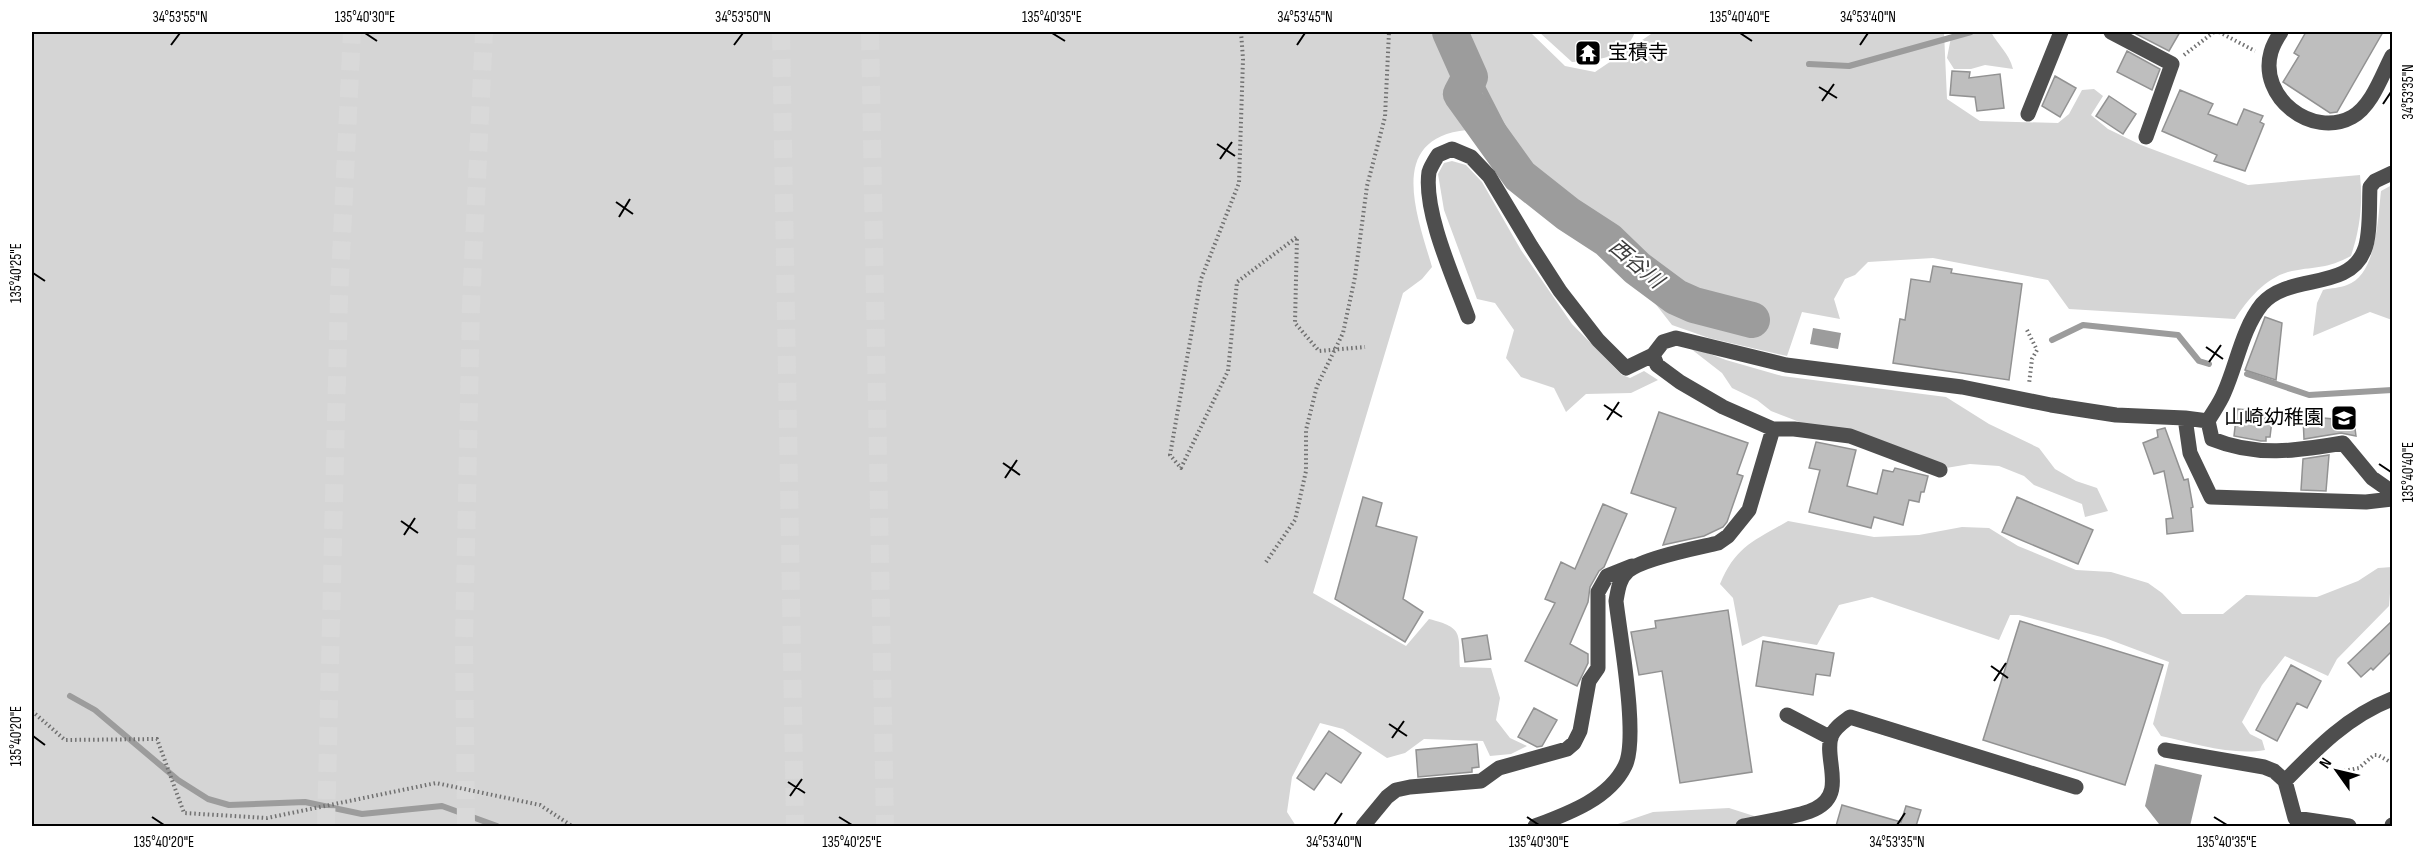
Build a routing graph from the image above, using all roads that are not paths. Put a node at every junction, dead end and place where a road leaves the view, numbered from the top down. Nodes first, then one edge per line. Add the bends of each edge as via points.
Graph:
1 (2061, 32) edge
2 (2111, 32) edge
3 (2280, 32) edge
4 (2392, 56) edge
5 (2028, 114) dead end
6 (2146, 137) dead end
7 (2392, 173) edge
8 (1468, 317) dead end
9 (1653, 355) junction
10 (2186, 418) junction
11 (2208, 421) junction
12 (1773, 429) junction
13 (1940, 470) dead end
14 (2392, 492) edge
15 (2392, 499) edge
16 (1639, 564) junction
17 (2392, 699) edge
18 (1786, 715) dead end
19 (1831, 738) junction
20 (2165, 750) dead end
21 (2285, 781) junction
22 (2076, 787) dead end
23 (2295, 822) edge
24 (1363, 826) edge
25 (1535, 826) edge
26 (1743, 826) edge
27 (2349, 826) edge

1 - 5 street
2 - 6 street via 2172,64
3 - 4 street via 2270,53 2271,77 2280,98 2295,114 2314,122 2333,123 2353,117 2368,102
7 - 11 street via 2370,187 2366,249 2358,264 2344,274 2294,286 2264,302 2253,318 2224,394
8 - 9 street via 1433,217 1429,189 1430,170 1437,155 1452,149 1471,157 1489,176 1560,291 1626,369
9 - 10 street via 1663,342 1676,338 1786,365 1962,387 2116,415
9 - 12 street via 1657,365 1680,382
10 - 11 street
10 - 15 street via 2190,453 2211,497 2366,502
11 - 14 street via 2212,439 2234,448 2293,452 2343,443 2372,478
12 - 13 street via 1850,436
12 - 16 street via 1749,510 1728,536 1718,543
16 - 24 street via 1607,576 1598,592 1598,668 1589,681 1580,731 1567,749 1499,768 1481,780 1396,790
16 - 25 street via 1627,572 1616,601 1630,721 1626,765 1600,794 1575,810
17 - 21 street via 2373,706 2325,740
18 - 19 street
19 - 22 street via 1838,725 1850,717
19 - 26 street via 1833,785 1827,799 1816,809
20 - 21 street via 2264,767
21 - 23 street
23 - 27 street

